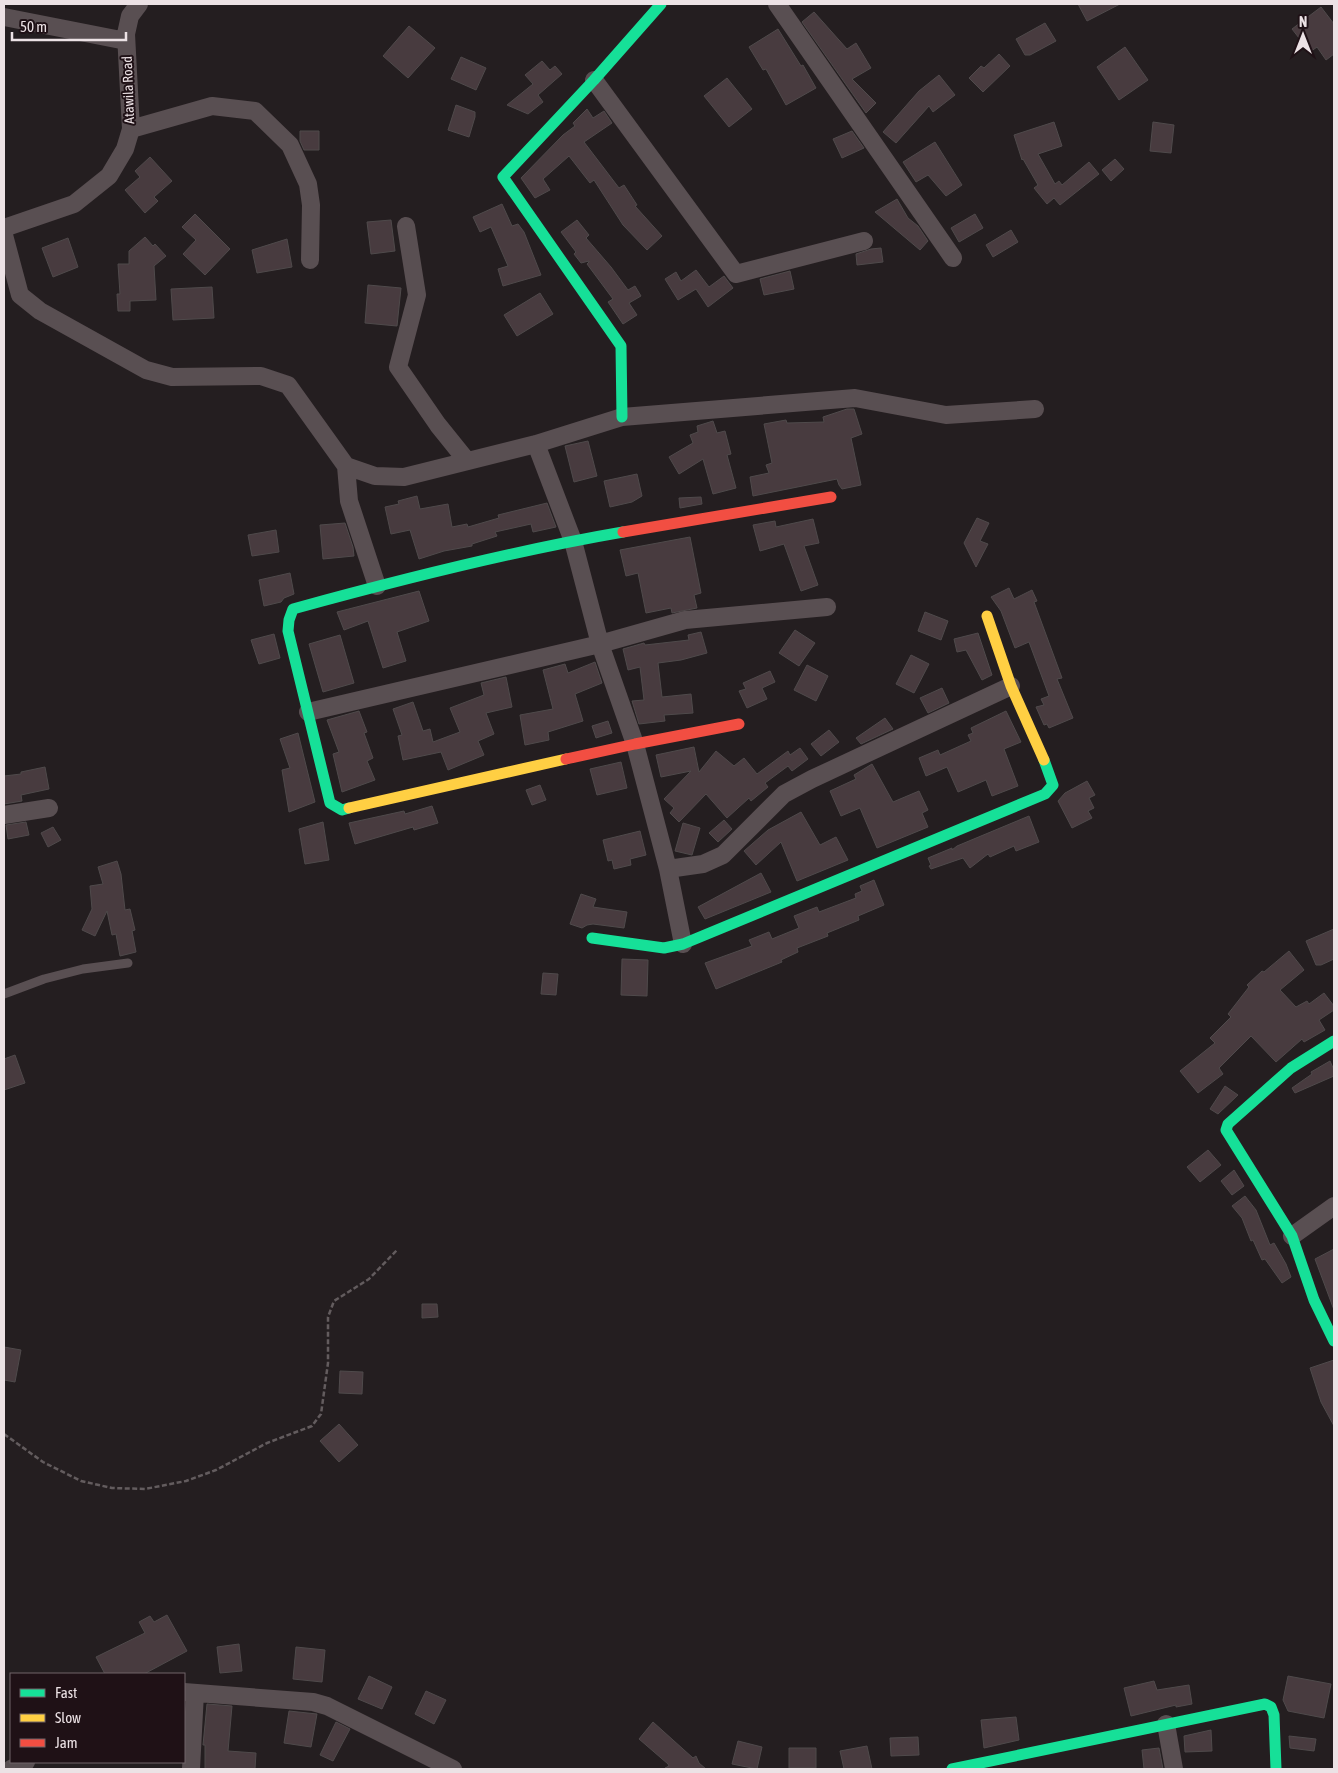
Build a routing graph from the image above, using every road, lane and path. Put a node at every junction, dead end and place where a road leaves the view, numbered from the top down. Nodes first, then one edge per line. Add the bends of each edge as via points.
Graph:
1 (139, 4) edge
2 (661, 4) edge
3 (777, 4) edge
4 (4, 17) edge
5 (126, 41) junction
6 (594, 80) junction
7 (131, 129) junction
8 (406, 226) dead end
9 (4, 228) edge
10 (4, 235) edge
11 (864, 241) dead end
12 (953, 258) dead end
13 (310, 260) dead end
14 (1035, 409) dead end
15 (622, 417) junction
16 (536, 444) junction
17 (467, 462) junction
18 (346, 466) junction
19 (831, 497) dead end
20 (573, 541) junction
21 (377, 586) junction
22 (827, 607) dead end
23 (987, 616) dead end
24 (600, 644) junction
25 (1011, 686) junction
26 (308, 712) junction
27 (739, 724) dead end
28 (634, 744) junction
29 (49, 808) dead end
30 (4, 815) edge
31 (668, 869) junction
32 (592, 938) dead end
33 (683, 944) junction
34 (128, 963) dead end
35 (4, 994) edge
36 (1334, 1042) edge
37 (1334, 1206) edge
38 (1292, 1236) junction
39 (397, 1250) dead end
40 (1334, 1341) edge
41 (4, 1434) edge
42 (189, 1692) edge
43 (1166, 1724) junction
44 (24, 1763) edge
45 (11, 1769) edge
46 (191, 1769) edge
47 (453, 1769) edge
48 (952, 1769) edge
49 (1174, 1769) edge
50 (1276, 1769) edge

1 - 5 street, Atawila Road via 130,16
2 - 6 street
3 - 12 street
4 - 5 street
5 - 7 street, Atawila Road
6 - 11 street via 736,274
6 - 15 street via 503,177 621,346
7 - 9 street, Atawila Road via 125,149 109,176 74,204
7 - 13 street via 212,106 255,111 290,145 308,184
8 - 17 street via 417,295 398,367
10 - 18 street via 20,294 40,311 146,370 172,377 261,376 288,385
14 - 15 street via 946,415 855,398
15 - 16 street
16 - 17 street
16 - 20 street
17 - 18 street via 404,477 375,476
18 - 21 street via 348,501
19 - 20 street
20 - 21 street
20 - 24 street
21 - 26 street via 293,609 288,631
22 - 24 street via 685,620
23 - 25 street
24 - 26 street
24 - 28 street
25 - 31 street via 784,794 723,855 704,864
25 - 33 street via 1050,772 1053,785 1045,794
26 - 28 street via 330,803 342,810
27 - 28 street
28 - 31 street
29 - 30 street
31 - 33 street
32 - 33 street via 664,948
34 - 35 lane via 83,968
36 - 38 street via 1291,1068 1228,1124 1226,1130
37 - 38 street
38 - 40 street via 1314,1300
39 - 41 path via 369,1279 334,1301 328,1317 328,1363 321,1414 312,1426 267,1442 216,1470 186,1481 145,1489 112,1488 81,1481 43,1462
42 - 46 street
42 - 47 street via 313,1702 327,1706
43 - 48 street
43 - 49 street
43 - 50 street via 1265,1704 1271,1707 1274,1715
44 - 45 street

